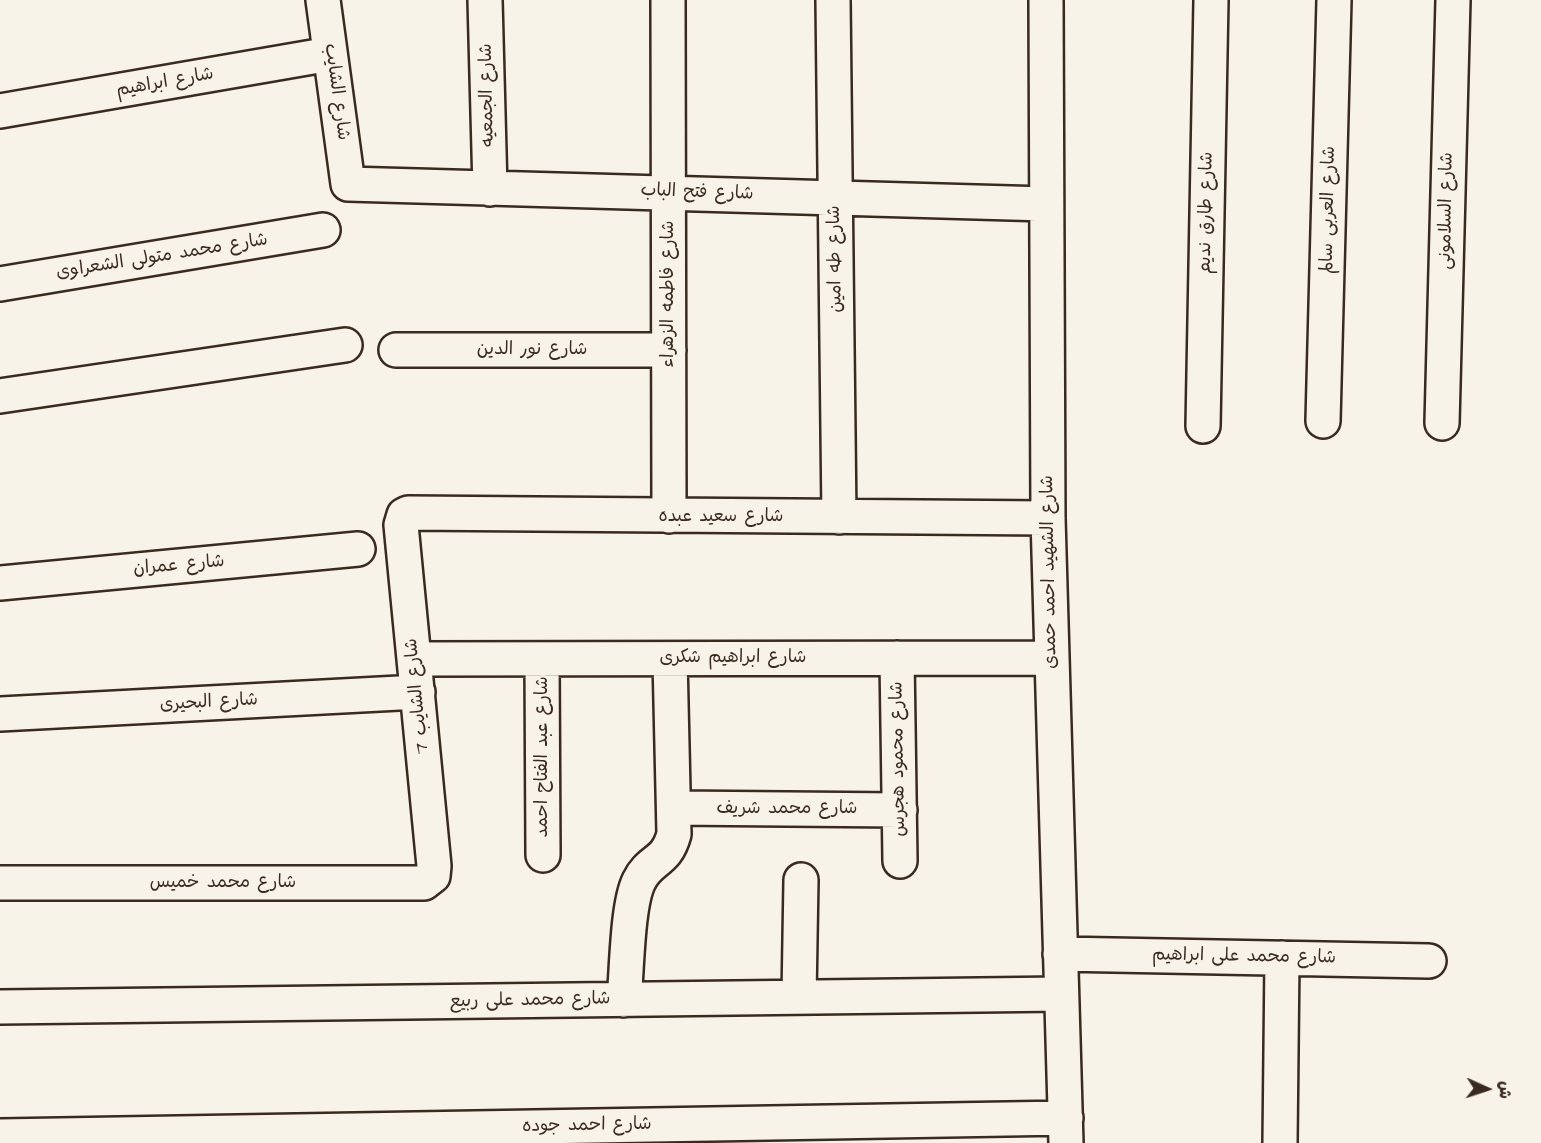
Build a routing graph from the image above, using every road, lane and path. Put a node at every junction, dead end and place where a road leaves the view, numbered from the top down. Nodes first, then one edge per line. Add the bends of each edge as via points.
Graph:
1 (323, 0) edge
2 (485, 0) edge
3 (668, 0) edge
4 (834, 0) edge
5 (1046, 0) edge
6 (1211, 0) edge
7 (1334, 0) edge
8 (1453, 0) edge
9 (330, 54) junction
10 (0, 111) edge
11 (348, 184) joint
12 (490, 189) junction
13 (668, 192) junction
14 (836, 198) junction
15 (1047, 204) junction
16 (323, 230) dead end
17 (0, 284) edge
18 (345, 345) dead end
19 (396, 350) dead end
20 (669, 350) junction
21 (0, 396) edge
22 (1323, 421) dead end
23 (1442, 423) dead end
24 (1203, 426) dead end
25 (669, 516) junction
26 (839, 517) junction
27 (1048, 518) junction
28 (401, 525) joint
29 (358, 549) dead end
30 (0, 583) edge
31 (897, 658) junction
32 (1051, 658) junction
33 (414, 659) junction
34 (542, 659) junction
35 (670, 659) junction
36 (418, 692) junction
37 (0, 714) edge
38 (674, 808) junction
39 (900, 810) junction
40 (543, 855) dead end
41 (900, 861) dead end
42 (434, 866) joint
43 (801, 880) dead end
44 (0, 883) edge
45 (1060, 954) junction
46 (1282, 958) junction
47 (1429, 961) dead end
48 (1061, 994) junction
49 (799, 998) junction
50 (624, 1000) junction
51 (0, 1007) edge
52 (1066, 1130) edge
53 (0, 1136) edge
54 (1280, 1143) edge

1 - 9 street, شارع الشايب
2 - 12 street, شارع الجمعيه
3 - 13 street, شارع فاطمه الزهراء
4 - 14 street, شارع طه امين
5 - 15 street, شارع الشهيد احمد حمدى
6 - 24 street, شارع طارق نديم
7 - 22 street, شارع العربى سالم
8 - 23 street, شارع السلامونى
9 - 10 street, شارع ابراهيم
9 - 11 street, شارع الشايب
11 - 12 street, شارع فتح الباب
12 - 13 street, شارع فتح الباب
13 - 14 street, شارع فتح الباب
13 - 20 street, شارع فاطمه الزهراء
14 - 15 street, شارع فتح الباب
14 - 26 street, شارع طه امين
15 - 27 street, شارع الشهيد احمد حمدى
16 - 17 street, شارع محمد متولى الشعراوى
18 - 21 street
19 - 20 street, شارع نور الدين
20 - 25 street, شارع فاطمه الزهراء
25 - 26 street, شارع سعيد عبده
25 - 28 street, شارع سعيد عبده via 413,513 404,515
26 - 27 street, شارع سعيد عبده
27 - 32 street, شارع الشهيد احمد حمدى
28 - 33 street, شارع الشايب 7
29 - 30 street, شارع عمران
31 - 32 street, شارع ابراهيم شكرى
31 - 35 street, شارع ابراهيم شكرى
31 - 39 street, شارع محمود هجرس
32 - 45 street, شارع الشهيد احمد حمدى
33 - 34 street, شارع ابراهيم شكرى
33 - 36 street, شارع الشايب 7
34 - 35 street, شارع ابراهيم شكرى
34 - 40 street, شارع عبد الفتاح احمد
35 - 38 street
36 - 37 street, شارع البحيرى
36 - 42 street, شارع الشايب 7
38 - 39 street, شارع محمد شريف
38 - 50 street via 671,847 647,869 635,890
39 - 41 street, شارع محمود هجرس
42 - 44 street, شارع محمد خميس via 433,876 424,883
43 - 49 street
45 - 46 street, شارع محمد على ابراهيم
45 - 48 street, شارع الشهيد احمد حمدى
46 - 47 street, شارع محمد على ابراهيم
46 - 54 street
48 - 49 street, شارع محمد على ربيع
48 - 52 street, شارع الشهيد احمد حمدى
49 - 50 street, شارع محمد على ربيع
50 - 51 street, شارع محمد على ربيع
52 - 53 street, شارع احمد جوده

